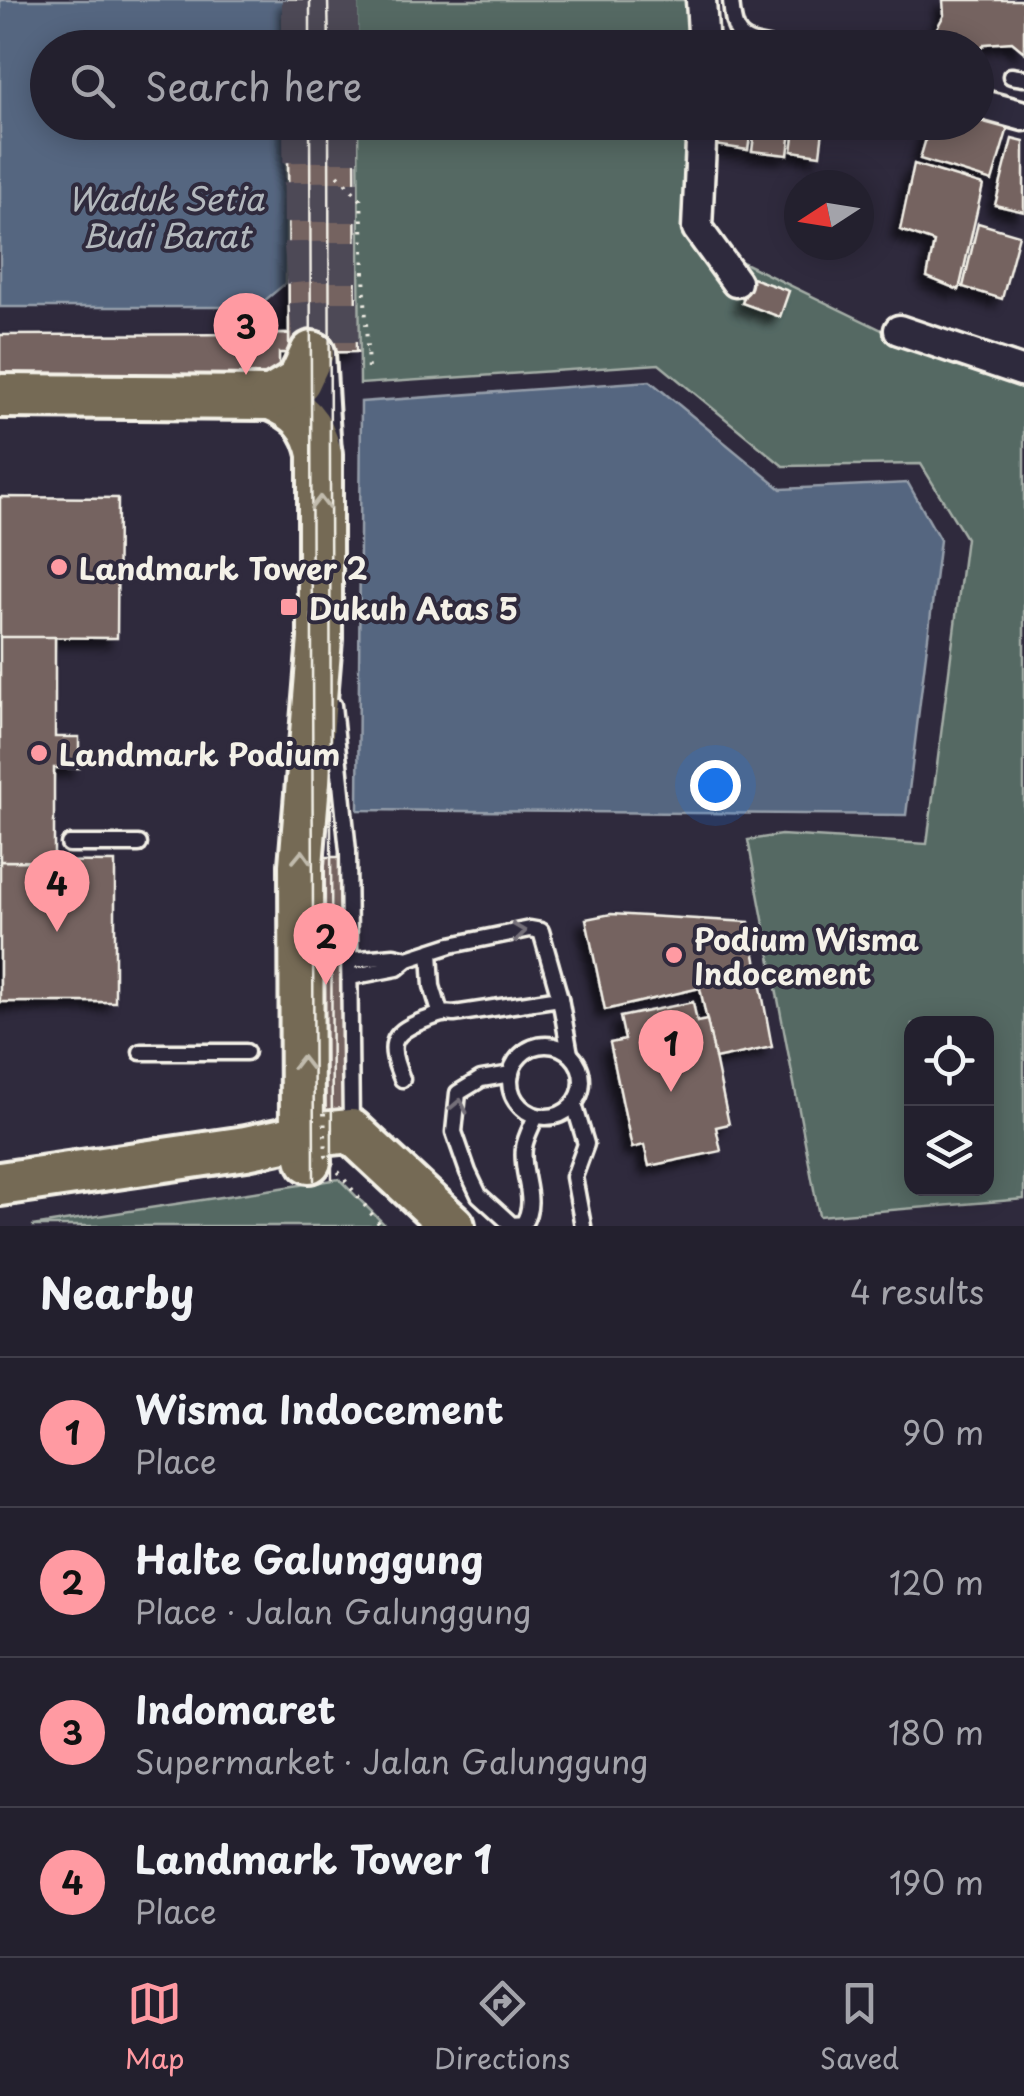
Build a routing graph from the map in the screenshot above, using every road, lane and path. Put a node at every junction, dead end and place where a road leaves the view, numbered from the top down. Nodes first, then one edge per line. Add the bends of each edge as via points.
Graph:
1 (701, 0) edge
2 (732, 0) edge
3 (703, 30) edge
4 (736, 30) edge
5 (994, 107) edge
6 (1024, 116) edge
7 (701, 140) edge
8 (338, 175) dead end
9 (736, 282) dead end
10 (898, 330) dead end
11 (339, 360) junction
12 (1024, 372) edge
13 (0, 396) edge
14 (271, 398) junction
15 (320, 454) junction
16 (320, 600) junction
17 (69, 844) dead end
18 (140, 844) dead end
19 (430, 952) junction
20 (408, 959) junction
21 (350, 960) junction
22 (350, 977) junction
23 (560, 998) junction
24 (440, 1012) junction
25 (140, 1052) dead end
26 (246, 1052) dead end
27 (570, 1054) junction
28 (510, 1074) junction
29 (402, 1080) dead end
30 (574, 1104) junction
31 (536, 1116) junction
32 (332, 1142) junction
33 (0, 1184) edge
34 (0, 1212) edge
35 (381, 1226) edge
36 (453, 1226) edge
37 (583, 1226) edge

1 - 3 street
2 - 4 lane
5 - 6 street
7 - 9 street via 697,228
8 - 11 path via 361,200 366,305
10 - 12 street
11 - 14 main road
11 - 15 street
13 - 14 main road
14 - 15 main road via 309,423
16 -> 15 main road
16 - 21 lane via 346,821
32 -> 16 main road via 301,865
17 - 18 lane
19 - 20 lane
19 -> 23 lane via 530,929 542,932
19 - 24 lane
20 - 21 lane
20 - 22 lane via 397,968
21 - 22 lane
22 - 32 lane
23 - 24 lane
23 - 27 lane
24 - 29 lane via 397,1034
25 - 26 lane
27 - 28 lane via 535,1047
27 - 30 lane via 582,1084
28 - 31 lane via 513,1095
31 -> 28 lane via 524,1146 527,1218 512,1226 479,1195 454,1132 458,1093 481,1079
30 - 31 lane via 556,1116
30 - 37 lane via 586,1144 574,1177
32 - 33 main road
32 - 34 main road via 254,1174
32 - 35 path, bridge
32 - 36 main road

